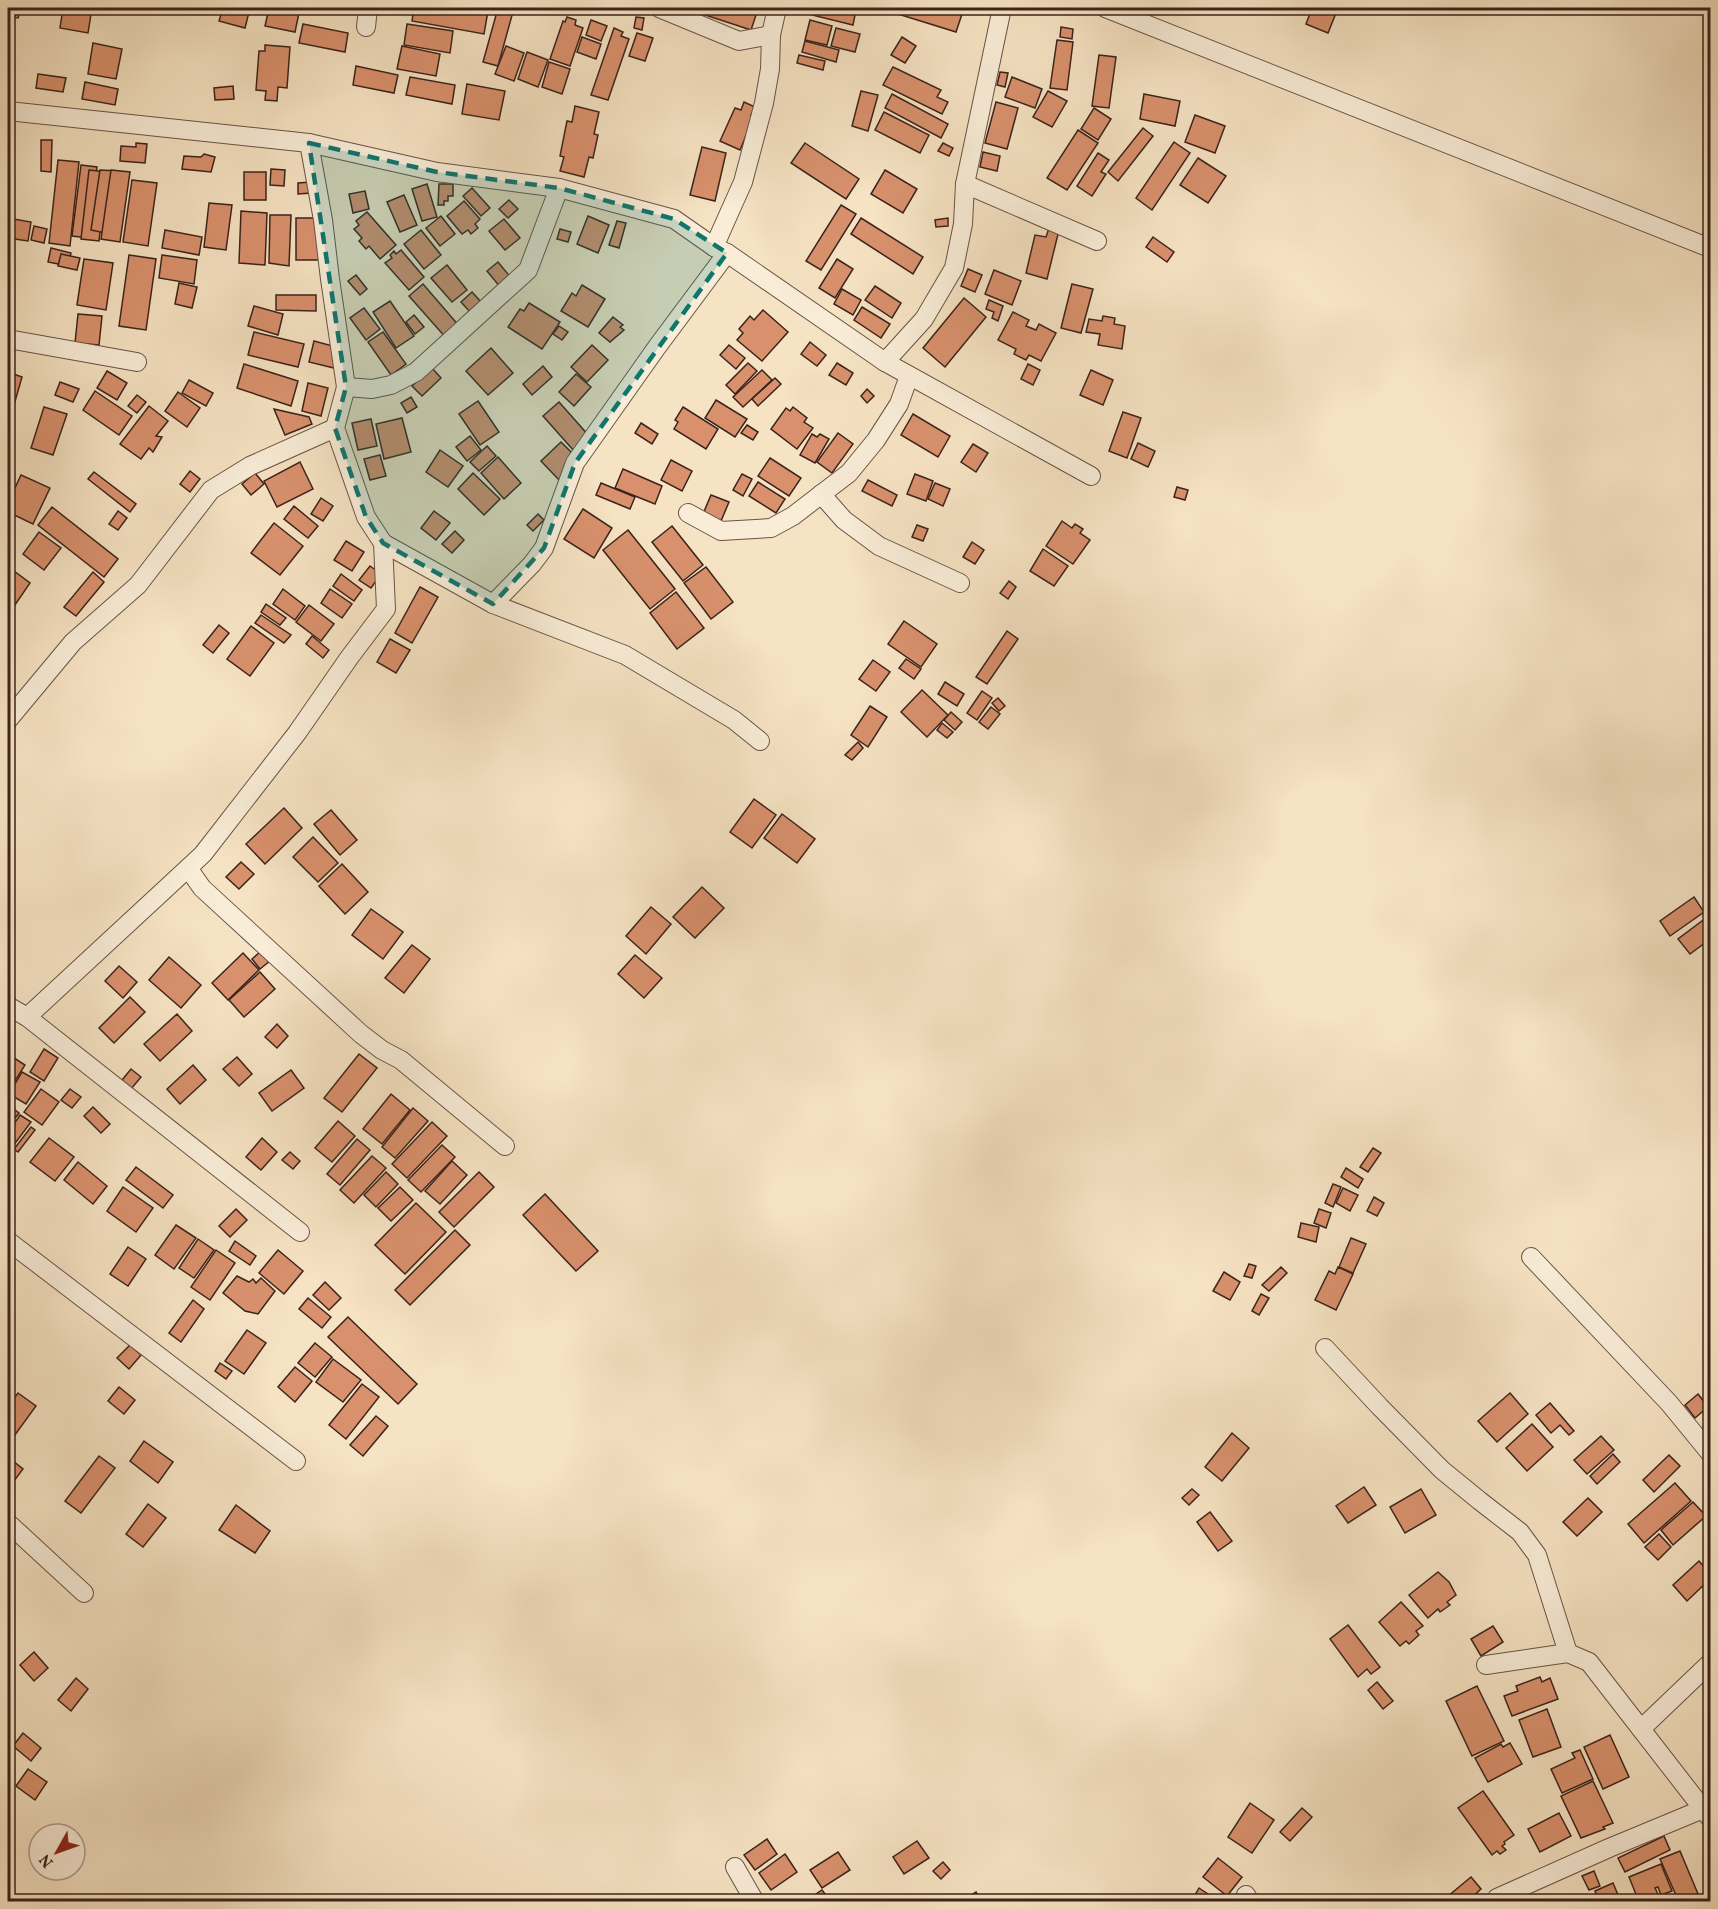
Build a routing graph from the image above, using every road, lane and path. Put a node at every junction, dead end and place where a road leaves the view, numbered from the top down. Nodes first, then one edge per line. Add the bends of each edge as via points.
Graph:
1 (368, 8) edge
2 (659, 8) edge
3 (777, 8) edge
4 (1002, 8) edge
5 (1105, 8) edge
6 (1148, 15) edge
7 (366, 27) dead end
8 (771, 34) junction
9 (8, 111) edge
10 (309, 143) junction
11 (965, 184) junction
12 (559, 188) junction
13 (1097, 241) dead end
14 (1710, 248) edge
15 (721, 250) junction
16 (8, 339) edge
17 (137, 362) dead end
18 (885, 362) junction
19 (909, 376) junction
20 (346, 387) junction
21 (335, 428) junction
22 (1091, 476) dead end
23 (821, 494) junction
24 (688, 513) dead end
25 (383, 543) junction
26 (960, 583) dead end
27 (493, 604) junction
28 (8, 720) edge
29 (760, 741) dead end
30 (188, 868) junction
31 (8, 1006) edge
32 (27, 1017) junction
33 (505, 1146) dead end
34 (300, 1233) dead end
35 (8, 1241) edge
36 (1531, 1257) dead end
37 (1325, 1348) dead end
38 (1710, 1453) edge
39 (296, 1461) dead end
40 (8, 1523) edge
41 (84, 1593) dead end
42 (1568, 1653) junction
43 (1710, 1663) edge
44 (1486, 1665) dead end
45 (1641, 1729) junction
46 (1707, 1814) edge
47 (735, 1867) dead end
48 (1497, 1898) dead end
49 (755, 1902) edge

1 - 7 street
2 - 8 street via 739,41
3 - 8 street
4 - 11 street
5 - 6 street
6 - 14 street
8 - 15 street via 764,103
9 - 10 street
10 - 12 street via 437,172
10 - 20 street
11 - 13 street
11 - 18 street via 963,224 954,268 924,319
12 - 15 street via 674,219
12 - 20 street via 528,270 416,372 391,385 372,389
15 - 18 street
15 - 27 street via 575,463 543,548
16 - 17 street
18 - 19 street
19 - 22 street
19 - 23 street via 899,404 876,440 849,473
20 - 21 street
21 - 25 street via 366,517
21 - 28 street via 250,466 211,490 138,585 73,642
23 - 24 street via 771,528 721,531
23 - 26 street via 844,520 879,546
25 - 27 street
25 - 30 street via 386,609 297,733 204,854
27 - 29 street via 625,655 734,720
30 - 32 street
30 - 33 street via 202,888 361,1034 401,1060
31 - 32 street
32 - 34 street
35 - 39 street
36 - 38 street via 1669,1403
37 - 42 street via 1442,1470 1521,1532 1537,1555
40 - 41 street
42 - 44 street
42 - 45 street via 1589,1662
43 - 45 street
45 - 46 street
46 - 48 street via 1609,1848
47 - 49 street

